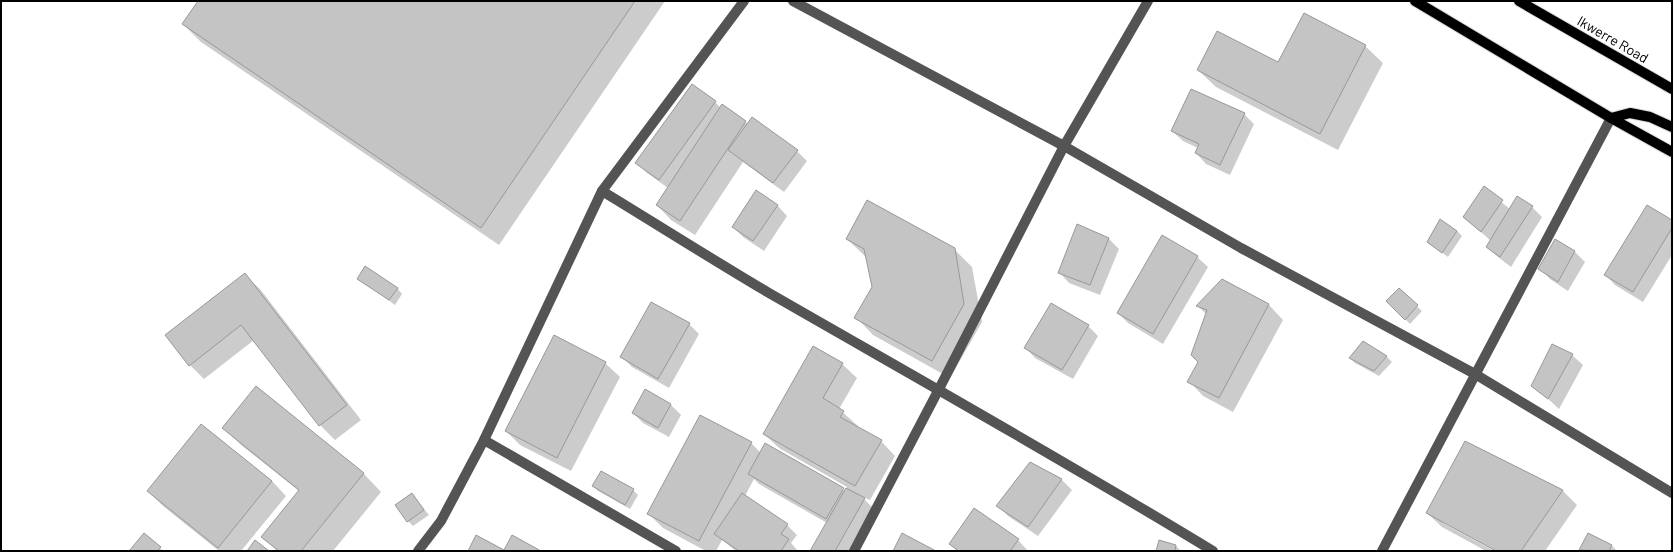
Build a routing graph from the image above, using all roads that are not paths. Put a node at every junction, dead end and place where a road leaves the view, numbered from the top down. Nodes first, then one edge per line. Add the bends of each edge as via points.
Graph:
1 (744, 1) edge
2 (793, 1) edge
3 (1148, 1) edge
4 (1415, 1) edge
5 (1519, 1) edge
6 (1672, 89) edge
7 (1611, 118) junction
8 (1672, 127) edge
9 (1064, 146) junction
10 (1672, 152) edge
11 (602, 190) junction
12 (1475, 374) junction
13 (939, 389) junction
14 (484, 440) junction
15 (1672, 493) edge
16 (418, 551) edge
17 (676, 551) edge
18 (854, 551) edge
19 (1213, 551) edge
20 (1382, 551) edge

1 - 11 street
2 - 9 street
3 - 9 street
4 - 7 main road
5 - 6 main road, Ikwerre Road
7 - 8 main road via 1630,113 1650,117
7 - 10 main road
7 - 12 street
9 - 12 street via 1241,248
9 - 13 street
11 - 13 street via 768,292
11 - 14 street
12 - 15 street
12 - 20 street
13 - 18 street
13 - 19 street
14 - 16 street via 441,521
14 - 17 street

